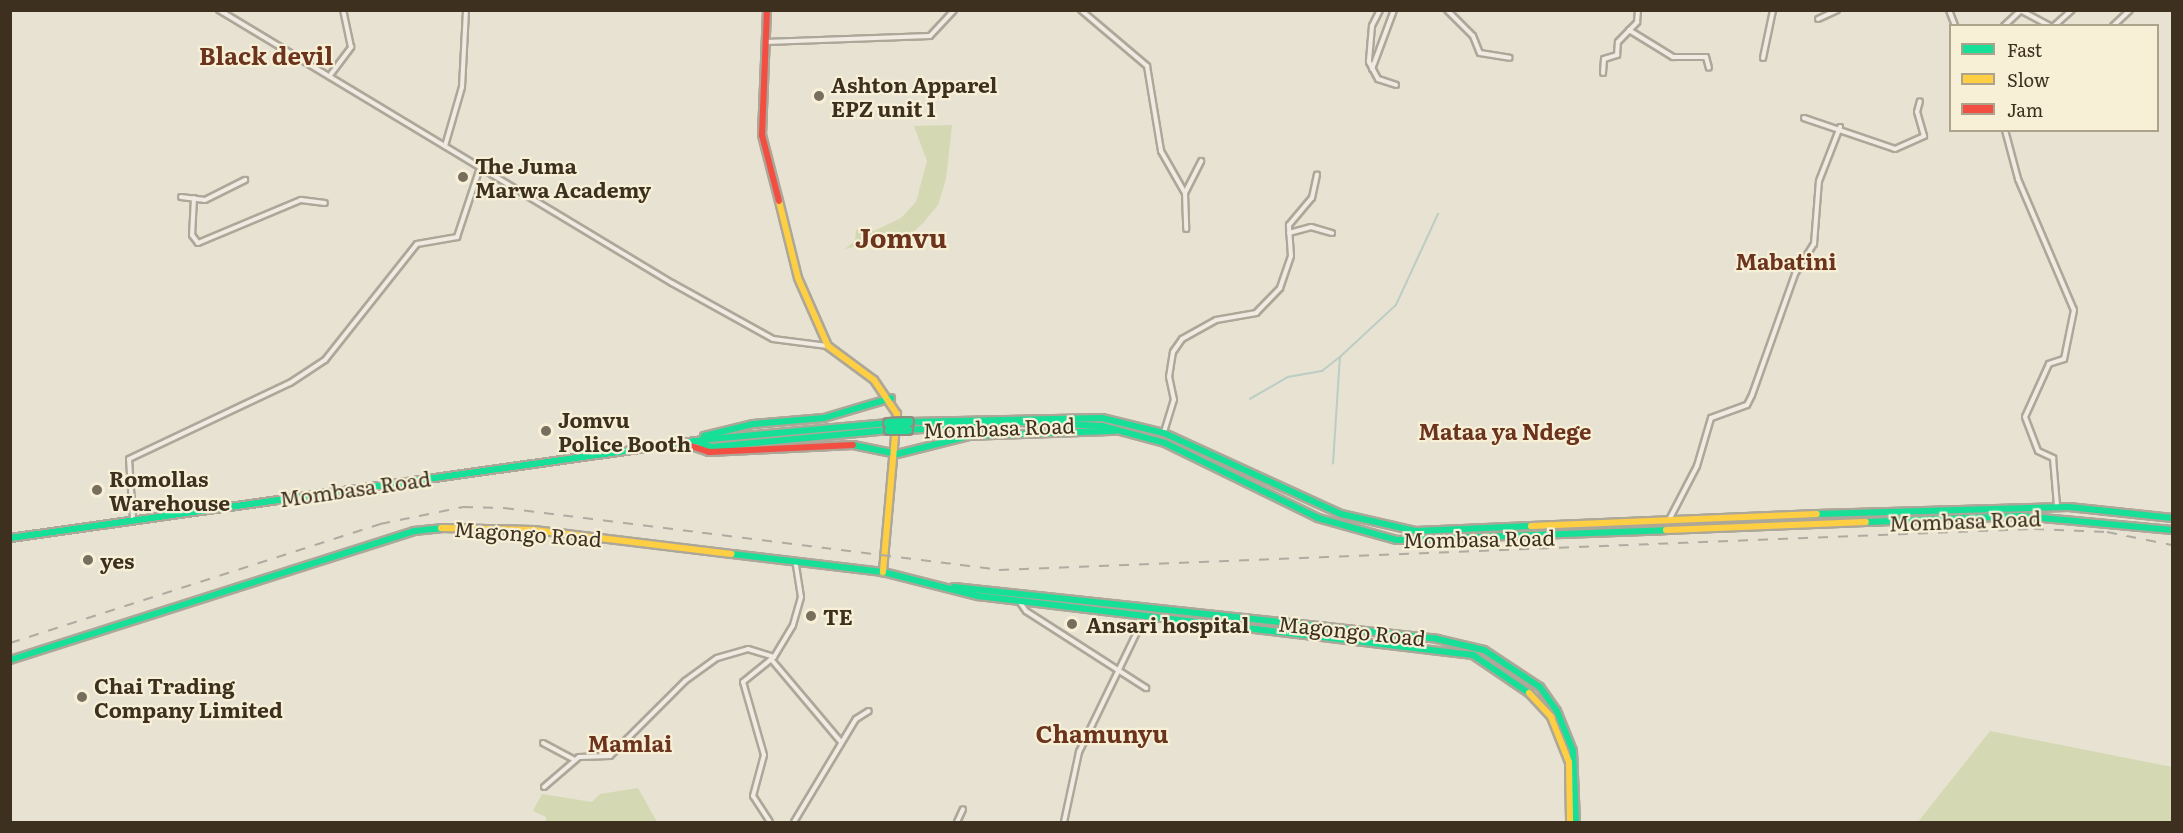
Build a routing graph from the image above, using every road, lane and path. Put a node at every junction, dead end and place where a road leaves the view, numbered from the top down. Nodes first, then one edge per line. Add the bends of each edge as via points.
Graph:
1 (219, 10) edge
2 (343, 10) edge
3 (466, 10) edge
4 (768, 10) edge
5 (954, 10) edge
6 (1081, 10) edge
7 (1380, 10) edge
8 (1394, 10) edge
9 (1448, 10) edge
10 (1638, 10) edge
11 (1773, 10) edge
12 (1837, 10) edge
13 (2072, 10) edge
14 (2130, 10) edge
15 (2020, 11) edge
16 (1818, 20) dead end
17 (2006, 24) edge
18 (2048, 24) edge
19 (2054, 24) edge
20 (2115, 24) edge
21 (1629, 30) junction
22 (765, 42) junction
23 (1510, 58) dead end
24 (1763, 58) dead end
25 (1709, 68) dead end
26 (1372, 69) junction
27 (1603, 73) dead end
28 (330, 75) junction
29 (1396, 86) dead end
30 (1920, 101) dead end
31 (1804, 118) dead end
32 (1840, 127) junction
33 (2006, 132) edge
34 (444, 146) junction
35 (1201, 161) dead end
36 (479, 171) junction
37 (1317, 175) dead end
38 (245, 180) dead end
39 (1185, 194) junction
40 (181, 197) dead end
41 (194, 198) junction
42 (325, 203) dead end
43 (1186, 229) dead end
44 (1289, 233) junction
45 (1332, 233) dead end
46 (828, 346) junction
47 (891, 398) junction
48 (984, 421) junction
49 (1119, 430) junction
50 (1164, 432) junction
51 (687, 445) junction
52 (897, 454) junction
53 (2057, 507) junction
54 (2172, 518) edge
55 (133, 519) junction
56 (1669, 520) junction
57 (2172, 530) edge
58 (1672, 532) junction
59 (10, 538) edge
60 (795, 560) junction
61 (883, 572) junction
62 (937, 586) junction
63 (1019, 600) junction
64 (1136, 634) dead end
65 (1437, 639) junction
66 (1437, 649) junction
67 (773, 658) junction
68 (10, 660) edge
69 (1119, 669) junction
70 (1146, 688) dead end
71 (869, 711) dead end
72 (841, 742) junction
73 (543, 743) dead end
74 (573, 759) junction
75 (544, 787) dead end
76 (963, 809) dead end
77 (770, 822) edge
78 (794, 822) edge
79 (957, 822) edge
80 (1065, 822) edge
81 (1570, 822) edge
82 (1576, 822) edge

1 - 28 street
2 - 28 street via 351,48
3 - 34 street via 460,99
4 - 22 main road
5 - 22 street via 930,36
6 - 39 street via 1144,62 1161,151
7 - 26 street via 1368,48
8 - 26 street
9 - 23 street via 1473,36 1480,53
10 - 21 street
11 - 24 street
12 - 16 street
13 - 19 street
14 - 20 street
15 - 17 street
15 - 18 street
21 - 25 street via 1673,57 1706,57
21 - 27 street via 1617,42 1617,55 1604,59
22 - 46 main road via 765,155 798,278
26 - 29 street via 1378,79
28 - 34 street
30 - 32 street via 1917,112 1924,136 1908,146 1887,148
31 - 32 street
32 - 56 street via 1819,181 1814,244 1793,278 1752,395 1747,405 1711,418 1697,466
33 - 53 street via 2018,179 2074,310 2064,359 2049,364 2025,417 2038,451 2053,458
34 - 36 street
35 - 39 street
36 - 46 street via 773,339
36 - 55 street via 457,237 417,244 325,360 290,383 129,459
37 - 44 street via 1314,193 1291,222
38 - 41 street via 205,200
39 - 43 street
40 - 41 street
41 - 42 street via 192,235 198,243 301,200
44 - 45 street via 1311,227
44 - 50 street via 1291,256 1280,288 1257,311 1216,320 1182,339 1173,352 1169,377 1174,400
46 - 47 main road
47 - 51 main road via 824,418 717,432
47 - 52 main road
48 - 49 main road, Mombasa Road via 1071,422
48 - 50 main road, Mombasa Road via 1052,416 1102,418
48 - 51 main road, Mombasa Road, bridge
49 - 52 main road via 969,436
49 - 58 main road, Mombasa Road via 1166,443 1318,518 1397,540
50 - 56 main road, Mombasa Road via 1315,504 1416,531
51 - 52 main road via 709,452 851,445
51 - 55 main road, Mombasa Road
52 - 61 main road
53 - 54 main road, Mombasa Road
53 - 56 main road, Mombasa Road
55 - 59 main road, Mombasa Road
56 - 58 street
57 - 58 main road, Mombasa Road via 2118,520 2021,516
60 - 61 main road, Magongo Road
60 - 67 street via 800,605
60 - 68 main road, Magongo Road via 534,530 441,527 387,538
61 - 62 main road, Magongo Road
62 - 63 main road, Magongo Road
62 - 65 main road, Magongo Road
63 - 66 main road, Magongo Road
63 - 69 street via 1026,611
64 - 69 street
65 - 66 main road
65 - 82 main road, Magongo Road via 1498,656 1551,700 1573,751
66 - 81 main road, Magongo Road via 1473,656 1495,667 1544,708 1569,762
67 - 72 street
67 - 74 street via 748,649 717,658 685,681 610,756
67 - 77 street via 747,674 743,687 764,755 753,796
69 - 70 street
69 - 80 street via 1079,752
71 - 72 street via 856,719
72 - 78 street
73 - 74 street
74 - 75 street
76 - 79 street

